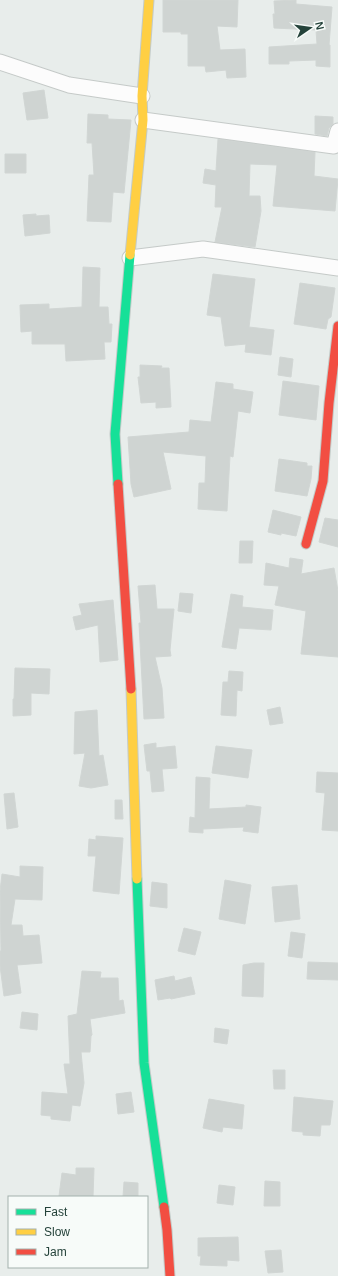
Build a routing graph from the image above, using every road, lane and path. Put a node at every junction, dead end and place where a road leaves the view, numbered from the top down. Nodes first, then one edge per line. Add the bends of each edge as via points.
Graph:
1 (149, 0) edge
2 (0, 62) edge
3 (142, 96) junction
4 (143, 120) junction
5 (338, 131) edge
6 (130, 258) junction
7 (338, 268) edge
8 (338, 326) edge
9 (306, 544) dead end
10 (170, 1276) edge

1 - 3 street
2 - 3 street via 69,85
3 - 4 street
4 - 5 street via 334,146
4 - 6 street
6 - 7 street via 203,249
6 - 10 street via 115,434 130,664 144,1063 167,1230
8 - 9 street via 323,481

